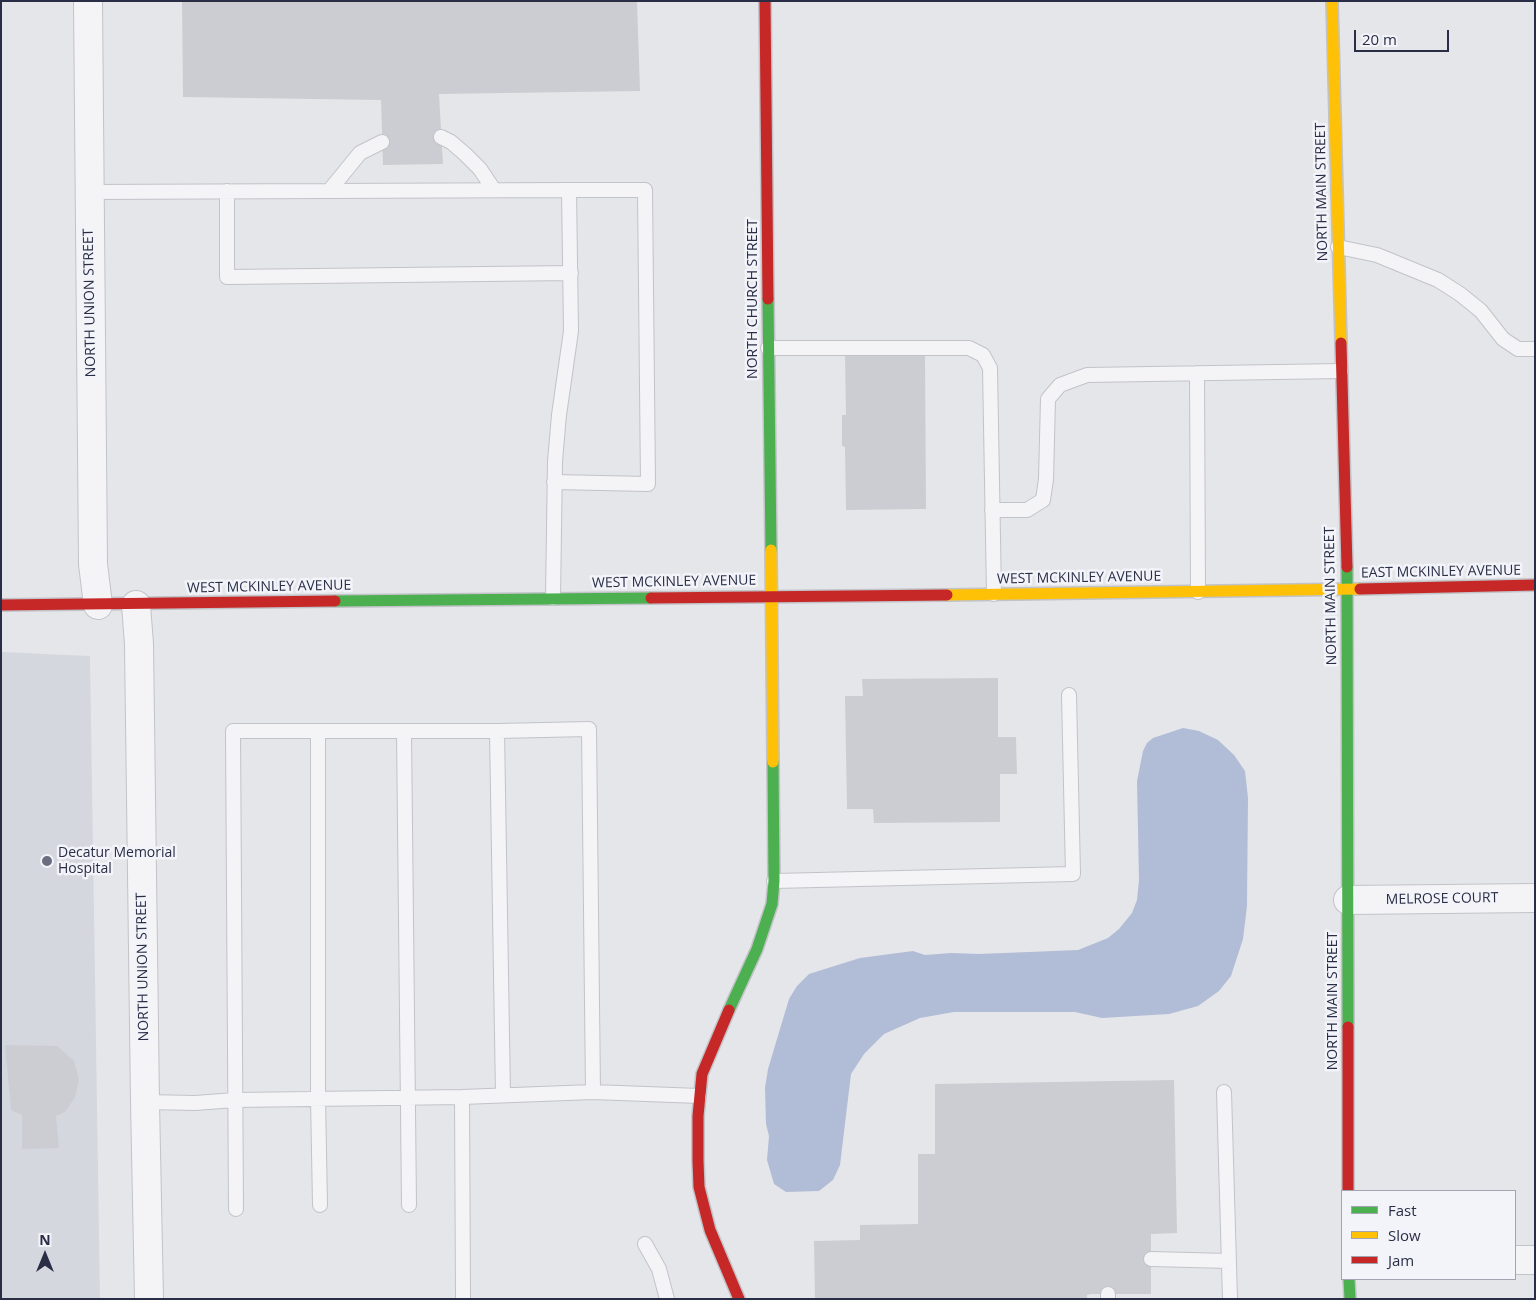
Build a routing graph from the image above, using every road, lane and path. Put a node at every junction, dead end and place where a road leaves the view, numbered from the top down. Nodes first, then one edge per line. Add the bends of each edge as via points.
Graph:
1 (88, 1) edge
2 (765, 1) edge
3 (1332, 1) edge
4 (441, 138) dead end
5 (382, 142) dead end
6 (494, 190) junction
7 (569, 190) junction
8 (227, 191) junction
9 (329, 191) junction
10 (89, 192) junction
11 (1338, 246) junction
12 (571, 273) junction
13 (768, 348) junction
14 (1535, 349) edge
15 (1342, 371) junction
16 (1197, 373) junction
17 (554, 482) junction
18 (992, 510) junction
19 (1535, 585) edge
20 (1348, 589) junction
21 (1198, 592) junction
22 (994, 594) junction
23 (770, 596) junction
24 (553, 598) junction
25 (1, 605) edge
26 (98, 605) junction
27 (136, 605) junction
28 (1069, 695) dead end
29 (318, 731) junction
30 (404, 731) junction
31 (497, 731) junction
32 (774, 881) junction
33 (1535, 898) edge
34 (1348, 900) junction
35 (593, 1092) junction
36 (1224, 1092) dead end
37 (503, 1095) junction
38 (699, 1096) junction
39 (407, 1097) junction
40 (462, 1097) junction
41 (318, 1098) junction
42 (235, 1100) junction
43 (145, 1102) junction
44 (1348, 1190) edge
45 (320, 1205) dead end
46 (408, 1205) dead end
47 (236, 1209) dead end
48 (645, 1244) dead end
49 (1151, 1259) dead end
50 (1516, 1260) edge
51 (1535, 1260) edge
52 (1229, 1261) junction
53 (1349, 1280) edge
54 (149, 1299) edge
55 (463, 1299) edge
56 (667, 1299) edge
57 (740, 1299) edge
58 (1230, 1299) edge
59 (1350, 1299) edge

1 - 10 street, NORTH UNION STREET
2 - 13 street, NORTH CHURCH STREET
3 - 11 street, NORTH MAIN STREET
4 - 6 lane via 465,154
5 - 9 lane via 360,153
6 - 7 lane
6 - 9 lane
7 - 12 lane
7 - 17 lane via 645,190 648,484
8 - 9 lane
8 - 10 lane
8 - 12 lane via 228,277
10 - 26 street, NORTH UNION STREET via 93,564
11 - 14 lane via 1377,256 1438,280 1481,311 1503,339 1518,349
11 - 15 street, NORTH MAIN STREET
12 - 17 lane via 571,331 559,415
13 - 18 lane via 969,348 983,354 990,368
13 - 23 street, NORTH CHURCH STREET
15 - 16 lane
15 - 20 street, NORTH MAIN STREET
16 - 18 lane via 1087,375 1060,385 1048,399 1043,500 1027,510
16 - 21 lane
17 - 24 lane
18 - 22 lane
19 - 20 street, EAST MCKINLEY AVENUE
20 - 21 street, WEST MCKINLEY AVENUE
20 - 34 street, NORTH MAIN STREET
21 - 22 street, WEST MCKINLEY AVENUE
22 - 23 street, WEST MCKINLEY AVENUE
23 - 24 street, WEST MCKINLEY AVENUE
23 - 32 street, NORTH CHURCH STREET
24 - 27 street, WEST MCKINLEY AVENUE
25 - 26 street, WEST MCKINLEY AVENUE
26 - 27 street, WEST MCKINLEY AVENUE
27 - 43 street, NORTH UNION STREET
28 - 32 lane via 1073,874
29 - 30 lane
29 - 41 lane
29 - 42 lane via 233,731
30 - 31 lane
30 - 39 lane
31 - 35 lane via 589,729
31 - 37 lane
32 - 38 street, NORTH CHURCH STREET via 772,904 757,949 712,1046 702,1074
33 - 34 street, MELROSE COURT
34 - 44 street, NORTH MAIN STREET
35 - 37 lane
35 - 38 lane
36 - 52 lane
37 - 40 lane
38 - 57 street, NORTH CHURCH STREET via 698,1161 702,1202 710,1230
39 - 40 lane
39 - 41 lane
39 - 46 lane
40 - 55 lane
41 - 42 lane
41 - 45 lane
42 - 43 lane
42 - 47 lane
43 - 54 street, NORTH UNION STREET
48 - 56 lane via 659,1269
49 - 52 lane
50 - 51 street
52 - 58 lane
53 - 59 street

